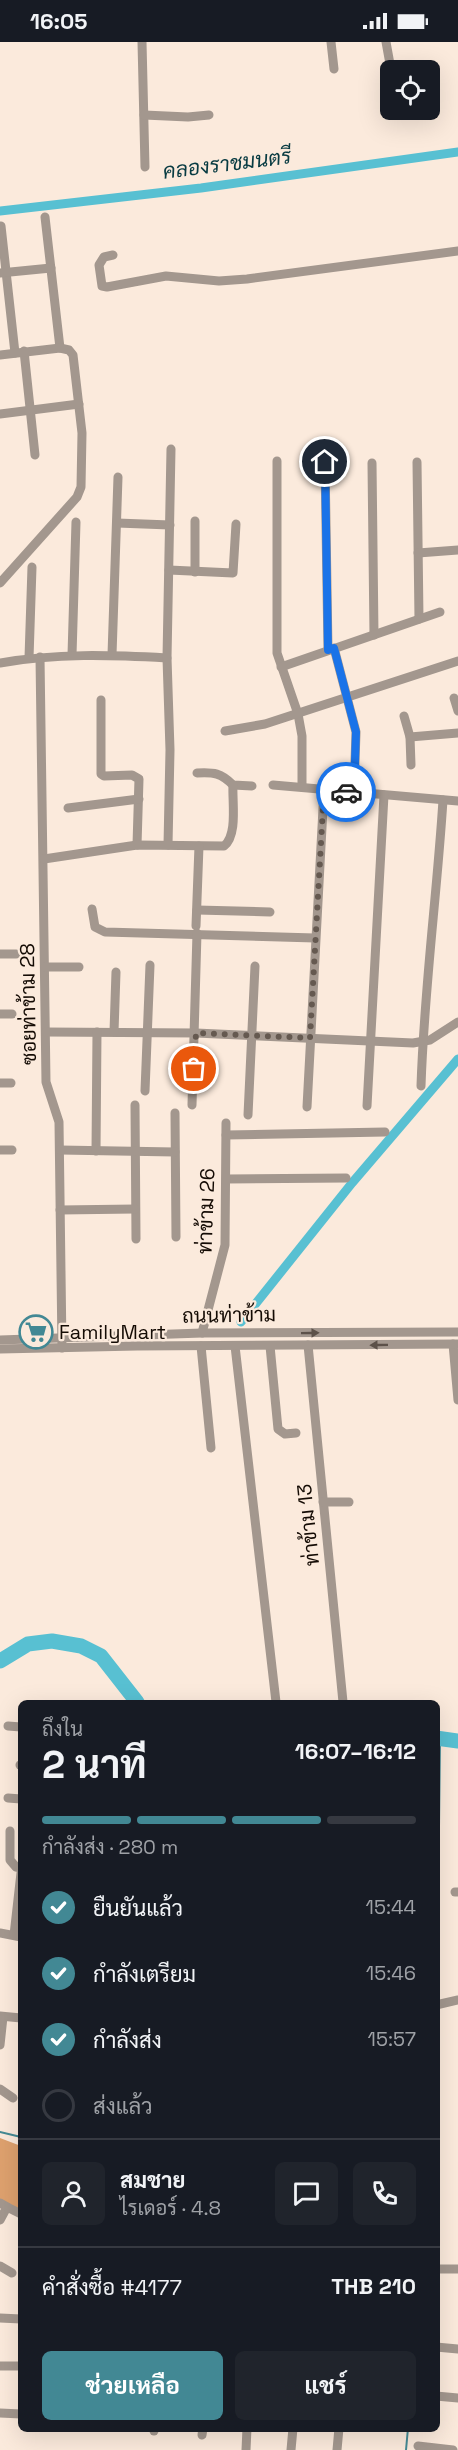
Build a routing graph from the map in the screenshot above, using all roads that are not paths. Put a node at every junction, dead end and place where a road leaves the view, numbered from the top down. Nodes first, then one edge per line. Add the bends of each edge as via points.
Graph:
1 (142, 42) edge
2 (331, 42) edge
3 (386, 42) edge
4 (389, 60) edge
5 (334, 69) dead end
6 (209, 115) dead end
7 (144, 116) junction
8 (145, 167) dead end
9 (45, 217) dead end
10 (1, 226) edge
11 (458, 250) edge
12 (113, 255) dead end
13 (51, 267) junction
14 (3, 273) edge
15 (60, 348) junction
16 (19, 352) junction
17 (0, 355) edge
18 (79, 404) junction
19 (30, 410) junction
20 (0, 414) edge
21 (171, 449) dead end
22 (35, 455) dead end
23 (277, 461) dead end
24 (325, 462) dead end
25 (417, 462) dead end
26 (372, 463) dead end
27 (118, 477) dead end
28 (195, 521) dead end
29 (76, 522) dead end
30 (117, 523) junction
31 (236, 524) dead end
32 (170, 525) junction
33 (458, 550) edge
34 (418, 554) junction
35 (32, 567) dead end
36 (169, 570) junction
37 (195, 572) junction
38 (0, 583) edge
39 (440, 612) dead end
40 (419, 619) junction
41 (374, 635) junction
42 (331, 649) junction
43 (72, 655) junction
44 (112, 655) junction
45 (40, 657) junction
46 (29, 658) junction
47 (167, 658) junction
48 (458, 662) edge
49 (0, 663) edge
50 (281, 667) junction
51 (347, 698) junction
52 (454, 698) dead end
53 (101, 700) dead end
54 (458, 711) edge
55 (298, 714) junction
56 (404, 716) dead end
57 (225, 731) dead end
58 (458, 733) edge
59 (410, 737) junction
60 (411, 765) dead end
61 (197, 773) dead end
62 (233, 785) junction
63 (273, 785) dead end
64 (252, 786) dead end
65 (302, 787) junction
66 (324, 790) junction
67 (354, 792) junction
68 (384, 795) junction
69 (139, 799) junction
70 (443, 800) junction
71 (458, 801) edge
72 (68, 808) dead end
73 (168, 845) junction
74 (136, 846) junction
75 (199, 846) junction
76 (44, 859) junction
77 (92, 909) dead end
78 (197, 910) junction
79 (270, 912) dead end
80 (197, 929) junction
81 (315, 938) junction
82 (0, 954) edge
83 (16, 954) dead end
84 (150, 965) dead end
85 (255, 966) dead end
86 (45, 967) junction
87 (79, 967) dead end
88 (116, 972) dead end
89 (0, 1014) edge
90 (12, 1014) dead end
91 (458, 1022) edge
92 (46, 1032) junction
93 (97, 1032) junction
94 (114, 1032) junction
95 (147, 1032) junction
96 (196, 1033) junction
97 (252, 1036) junction
98 (310, 1038) junction
99 (370, 1042) junction
100 (422, 1042) junction
101 (0, 1083) edge
102 (11, 1083) dead end
103 (421, 1086) dead end
104 (145, 1091) dead end
105 (135, 1105) dead end
106 (192, 1105) dead end
107 (367, 1106) dead end
108 (307, 1107) dead end
109 (175, 1113) dead end
110 (248, 1115) dead end
111 (226, 1123) dead end
112 (385, 1132) dead end
113 (226, 1135) junction
114 (0, 1150) edge
115 (12, 1150) dead end
116 (60, 1150) junction
117 (96, 1151) junction
118 (135, 1152) junction
119 (175, 1152) junction
120 (346, 1178) dead end
121 (227, 1179) junction
122 (60, 1209) junction
123 (135, 1209) junction
124 (176, 1237) dead end
125 (136, 1239) dead end
126 (410, 1331) junction
127 (458, 1332) edge
128 (202, 1333) junction
129 (0, 1340) edge
130 (62, 1343) junction
131 (410, 1344) junction
132 (455, 1344) edge
133 (308, 1345) junction
134 (201, 1346) junction
135 (235, 1346) junction
136 (270, 1346) junction
137 (0, 1349) edge
138 (458, 1400) edge
139 (296, 1433) dead end
140 (212, 1448) dead end
141 (323, 1502) junction
142 (349, 1502) dead end
143 (276, 1700) edge
144 (343, 1700) edge
145 (8, 1726) dead end
146 (18, 1727) edge
147 (8, 1798) dead end
148 (18, 1799) edge
149 (10, 1832) dead end
150 (18, 1866) edge
151 (18, 1920) edge
152 (0, 1933) edge
153 (17, 1936) edge
154 (458, 2000) edge
155 (440, 2005) edge
156 (1, 2016) edge
157 (18, 2018) edge
158 (0, 2045) edge
159 (0, 2089) edge
160 (13, 2098) dead end
161 (4, 2205) edge
162 (18, 2212) edge
163 (0, 2220) edge
164 (0, 2266) edge
165 (440, 2269) edge
166 (458, 2269) edge
167 (12, 2273) dead end
168 (0, 2318) edge
169 (18, 2319) edge
170 (440, 2347) edge
171 (458, 2349) edge
172 (0, 2366) edge
173 (18, 2366) edge
174 (440, 2396) edge
175 (458, 2398) edge
176 (0, 2413) edge
177 (18, 2414) edge
178 (247, 2432) edge
179 (293, 2432) edge
180 (339, 2432) edge
181 (418, 2446) dead end
182 (246, 2450) edge
183 (291, 2450) edge
184 (337, 2450) edge
185 (453, 2450) edge

1 - 7 street
2 - 5 street
3 - 4 street
6 - 7 street
7 - 8 street
9 - 13 street
10 - 14 street
11 - 12 street via 239,280 166,276 107,288 102,286 99,265 104,257
13 - 14 street
13 - 15 street
14 - 16 street
15 - 16 street
15 - 18 street via 69,350 73,356
16 - 17 street
16 - 19 street
18 - 19 street
18 - 38 street via 83,474 77,497
19 - 20 street
19 - 22 street
21 - 32 street
23 - 50 street via 277,652
24 - 42 street
25 - 34 street
26 - 41 street
27 - 30 street
28 - 37 street
29 - 43 street
30 - 32 street
30 - 44 street
31 - 37 street via 233,573
32 - 36 street
33 - 34 street
34 - 40 street
35 - 46 street
36 - 37 street
36 - 47 street
39 - 40 street
40 - 41 street
41 - 42 street
42 - 50 street
42 - 51 street
43 - 44 street
43 - 45 street
44 - 47 street
45 - 46 street
45 - 76 street, ซอยท่าข้าม 28
46 - 49 street
47 - 73 street
48 - 51 street
50 - 55 street
51 - 55 street
51 - 67 street via 356,732
52 - 54 street
53 - 69 street via 101,774 137,776
55 - 57 street
55 - 65 street
56 - 59 street
58 - 59 street
59 - 60 street
61 - 62 street via 218,773
62 - 64 street
62 - 75 street via 229,842 224,846
63 - 65 street
65 - 66 street
66 - 67 street
66 - 81 street
67 - 68 street
68 - 70 street
68 - 99 street
69 - 72 street
69 - 74 street
70 - 71 street
70 - 100 street
73 - 74 street
73 - 75 street
74 - 76 street
75 - 78 street
76 - 86 street, ซอยท่าข้าม 28
77 - 80 street via 95,927 105,932
78 - 79 street
78 - 80 street
80 - 81 street
80 - 96 street
81 - 98 street
82 - 83 street
84 - 95 street
85 - 97 street
86 - 87 street
86 - 92 street, ซอยท่าข้าม 28
88 - 94 street
89 - 90 street
91 - 100 street
92 - 93 street
92 - 116 street, ซอยท่าข้าม 28 via 46,1082 58,1122
93 - 94 street
93 - 117 street
94 - 95 street
95 - 96 street
95 - 104 street
96 - 97 street
96 - 106 street
97 - 98 street
97 - 110 street
98 - 99 street
98 - 108 street
99 - 100 street
99 - 107 street
100 - 103 street
101 - 102 street
105 - 118 street
109 - 119 street
111 - 113 street, ท่าข้าม 26
112 - 113 street
113 - 121 street, ท่าข้าม 26
114 - 115 street
116 - 117 street
116 - 122 street, ซอยท่าข้าม 28
117 - 118 street
118 - 119 street
118 - 123 street
119 - 124 street
120 - 121 street
121 - 128 street, ท่าข้าม 26 via 225,1245
122 - 123 street
122 - 130 street, ซอยท่าข้าม 28
123 - 125 street
126 - 127 street, ถนนท่าข้าม
128 -> 126 street, ถนนท่าข้าม
126 - 131 street
128 - 130 street, ถนนท่าข้าม
129 - 130 street, ถนนท่าข้าม
130 - 134 street, ถนนท่าข้าม
130 - 137 street, ถนนท่าข้าม
131 - 132 street, ถนนท่าข้าม
131 -> 133 street, ถนนท่าข้าม
132 - 138 street
133 - 136 street, ถนนท่าข้าม
133 - 141 street, ท่าข้าม 13
134 - 135 street, ถนนท่าข้าม
134 - 140 street
135 - 136 street, ถนนท่าข้าม
135 - 143 street
136 - 139 street via 279,1429 285,1434
141 - 142 street
141 - 144 street, ท่าข้าม 13
145 - 146 street
147 - 148 street
149 - 150 street via 10,1860
151 - 153 street
152 - 153 street
154 - 155 street
156 - 157 street
156 - 158 street
159 - 160 street
161 - 162 street
161 - 163 street
164 - 167 street
165 - 166 street
168 - 169 street
170 - 171 street
172 - 173 street
174 - 175 street
176 - 177 street
178 - 182 street
179 - 183 street
180 - 184 street
181 - 185 street

